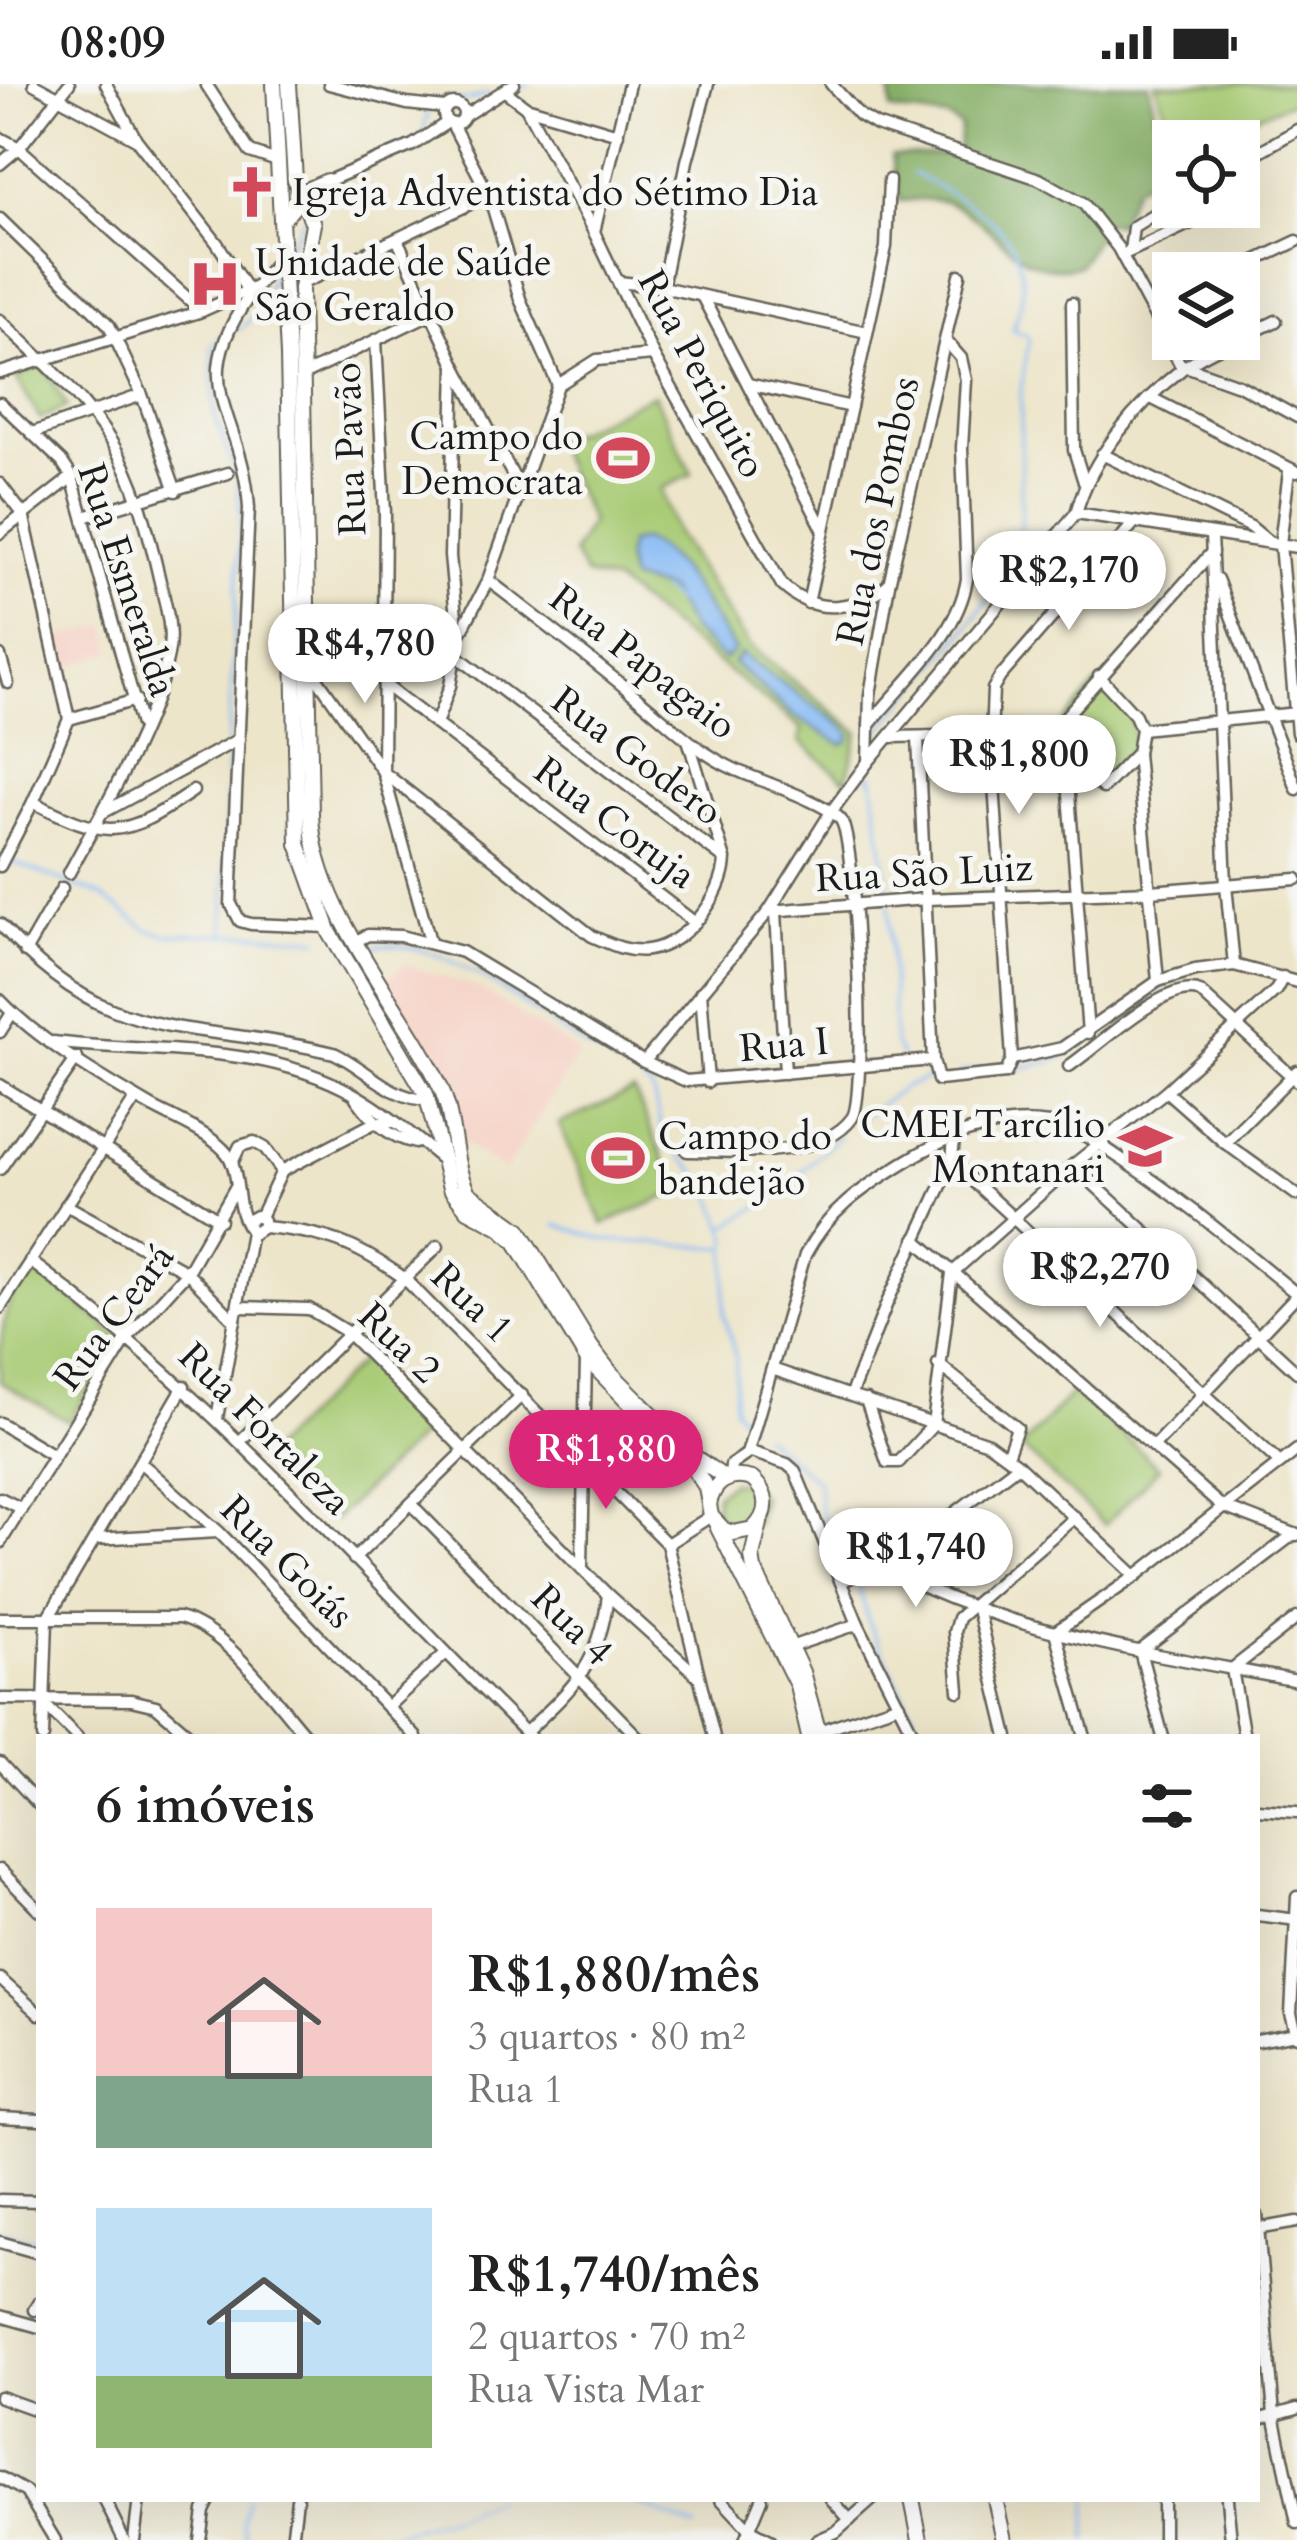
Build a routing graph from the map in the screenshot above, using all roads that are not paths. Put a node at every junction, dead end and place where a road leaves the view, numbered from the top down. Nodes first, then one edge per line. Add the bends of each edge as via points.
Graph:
1 (34, 84) edge
2 (69, 84) edge
3 (106, 84) edge
4 (206, 84) edge
5 (274, 84) edge
6 (290, 84) edge
7 (329, 84) edge
8 (629, 84) edge
9 (708, 84) edge
10 (831, 84) edge
11 (510, 88) edge
12 (60, 98) junction
13 (483, 103) junction
14 (451, 106) junction
15 (526, 107) junction
16 (456, 121) junction
17 (1297, 130) edge
18 (618, 134) junction
19 (0, 138) edge
20 (136, 139) junction
21 (19, 148) junction
22 (1260, 152) edge
23 (277, 161) junction
24 (0, 164) edge
25 (295, 180) junction
26 (889, 180) dead end
27 (322, 183) junction
28 (489, 195) junction
29 (302, 197) junction
30 (311, 214) junction
31 (1152, 215) edge
32 (284, 218) junction
33 (0, 219) edge
34 (1180, 228) edge
35 (594, 232) junction
36 (398, 241) junction
37 (1297, 241) edge
38 (1126, 253) junction
39 (284, 254) junction
40 (309, 254) junction
41 (1260, 259) edge
42 (960, 274) dead end
43 (619, 282) junction
44 (301, 284) junction
45 (662, 287) junction
46 (252, 289) junction
47 (704, 298) junction
48 (1072, 303) dead end
49 (1152, 309) edge
50 (202, 311) junction
51 (431, 313) junction
52 (0, 320) edge
53 (1276, 321) dead end
54 (867, 332) junction
55 (118, 339) junction
56 (376, 340) junction
57 (946, 341) junction
58 (653, 355) junction
59 (1180, 360) edge
60 (43, 361) junction
61 (454, 365) junction
62 (1184, 368) junction
63 (0, 373) edge
64 (305, 374) junction
65 (748, 384) junction
66 (558, 385) junction
67 (142, 395) junction
68 (1151, 398) junction
69 (0, 403) edge
70 (850, 407) junction
71 (90, 413) junction
72 (1297, 417) edge
73 (32, 433) junction
74 (1102, 454) junction
75 (1293, 472) edge
76 (228, 473) dead end
77 (71, 476) junction
78 (1084, 482) junction
79 (0, 484) edge
80 (520, 489) junction
81 (176, 491) junction
82 (137, 501) junction
83 (1076, 513) junction
84 (23, 514) junction
85 (84, 517) junction
86 (1132, 524) junction
87 (823, 530) junction
88 (0, 533) edge
89 (1211, 536) junction
90 (1275, 543) junction
91 (1297, 547) edge
92 (1212, 552) junction
93 (1213, 569) junction
94 (488, 580) junction
95 (889, 584) junction
96 (808, 603) junction
97 (458, 638) junction
98 (0, 656) edge
99 (457, 656) junction
100 (309, 667) junction
101 (1100, 676) junction
102 (8, 683) dead end
103 (385, 685) junction
104 (136, 700) junction
105 (1296, 713) edge
106 (1269, 716) junction
107 (69, 718) junction
108 (1217, 720) junction
109 (436, 724) junction
110 (867, 727) junction
111 (141, 728) junction
112 (1141, 729) junction
113 (1297, 733) edge
114 (1050, 734) junction
115 (892, 737) junction
116 (919, 738) junction
117 (992, 738) junction
118 (238, 740) junction
119 (689, 743) junction
120 (1137, 753) junction
121 (1066, 756) junction
122 (868, 762) junction
123 (383, 772) junction
124 (1297, 789) edge
125 (193, 791) dead end
126 (33, 802) junction
127 (831, 812) junction
128 (101, 814) junction
129 (92, 830) junction
130 (4, 859) edge
131 (725, 859) junction
132 (69, 873) dead end
133 (1297, 879) edge
134 (1226, 885) junction
135 (62, 888) dead end
136 (1151, 891) junction
137 (1075, 895) junction
138 (927, 898) junction
139 (1000, 898) junction
140 (854, 904) junction
141 (772, 911) junction
142 (694, 922) junction
143 (0, 923) edge
144 (327, 927) junction
145 (430, 941) junction
146 (354, 942) junction
147 (25, 952) junction
148 (1234, 965) junction
149 (1283, 977) junction
150 (1159, 981) junction
151 (1297, 982) edge
152 (701, 992) junction
153 (0, 1000) edge
154 (12, 1013) junction
155 (1236, 1026) junction
156 (0, 1032) edge
157 (1088, 1033) junction
158 (52, 1042) junction
159 (77, 1058) junction
160 (933, 1060) junction
161 (644, 1061) junction
162 (1010, 1065) junction
163 (1070, 1066) dead end
164 (861, 1068) junction
165 (785, 1073) junction
166 (1295, 1076) edge
167 (708, 1082) junction
168 (0, 1084) edge
169 (1166, 1091) junction
170 (352, 1093) junction
171 (136, 1098) junction
172 (428, 1100) junction
173 (43, 1107) junction
174 (374, 1123) junction
175 (396, 1123) junction
176 (954, 1137) junction
177 (419, 1143) junction
178 (1225, 1143) junction
179 (1100, 1144) junction
180 (103, 1150) junction
181 (687, 1151) dead end
182 (441, 1158) junction
183 (232, 1162) junction
184 (952, 1162) junction
185 (1073, 1166) junction
186 (0, 1169) edge
187 (282, 1171) junction
188 (1297, 1174) edge
189 (1286, 1185) junction
190 (235, 1187) junction
191 (464, 1187) junction
192 (1297, 1195) edge
193 (66, 1205) junction
194 (1013, 1217) junction
195 (220, 1220) junction
196 (255, 1224) junction
197 (915, 1239) junction
198 (438, 1246) dead end
199 (30, 1261) junction
200 (187, 1272) junction
201 (952, 1273) junction
202 (404, 1278) junction
203 (1297, 1294) edge
204 (238, 1307) junction
205 (0, 1308) edge
206 (235, 1321) junction
207 (347, 1332) junction
208 (1258, 1336) junction
209 (128, 1337) junction
210 (590, 1355) junction
211 (938, 1364) junction
212 (772, 1369) junction
213 (1297, 1372) edge
214 (184, 1386) junction
215 (1202, 1393) junction
216 (851, 1394) junction
217 (522, 1395) junction
218 (866, 1400) junction
219 (217, 1418) junction
220 (0, 1423) edge
221 (933, 1425) junction
222 (240, 1441) junction
223 (1153, 1447) junction
224 (1297, 1450) edge
225 (467, 1451) junction
226 (747, 1453) junction
227 (53, 1455) junction
228 (584, 1458) junction
229 (1012, 1461) junction
230 (140, 1462) junction
231 (1280, 1463) junction
232 (725, 1473) junction
233 (760, 1486) junction
234 (0, 1498) edge
235 (412, 1505) junction
236 (1220, 1506) junction
237 (20, 1508) junction
238 (712, 1515) junction
239 (1075, 1517) junction
240 (760, 1522) junction
241 (219, 1532) junction
242 (1296, 1534) edge
243 (96, 1539) junction
244 (0, 1543) edge
245 (668, 1544) junction
246 (354, 1559) junction
247 (582, 1566) junction
248 (883, 1566) junction
249 (1136, 1576) junction
250 (852, 1578) junction
251 (608, 1595) junction
252 (973, 1604) junction
253 (0, 1618) edge
254 (1297, 1618) edge
255 (47, 1620) junction
256 (858, 1624) junction
257 (1055, 1632) junction
258 (790, 1647) junction
259 (692, 1650) junction
260 (1140, 1651) junction
261 (445, 1654) junction
262 (678, 1659) junction
263 (1232, 1669) junction
264 (699, 1677) junction
265 (582, 1678) junction
266 (1296, 1685) edge
267 (958, 1691) dead end
268 (0, 1700) edge
269 (44, 1701) junction
270 (899, 1704) junction
271 (387, 1707) junction
272 (43, 1734) edge
273 (74, 1734) edge
274 (189, 1734) edge
275 (304, 1734) edge
276 (413, 1734) edge
277 (527, 1734) edge
278 (529, 1734) edge
279 (635, 1734) edge
280 (713, 1734) edge
281 (812, 1734) edge
282 (813, 1734) edge
283 (818, 1734) edge
284 (913, 1734) edge
285 (1007, 1734) edge
286 (1084, 1734) edge
287 (1162, 1734) edge
288 (1243, 1734) edge
289 (0, 1763) edge
290 (36, 1802) edge
291 (1260, 1805) edge
292 (1297, 1812) edge
293 (0, 1870) edge
294 (1297, 1897) edge
295 (36, 1907) edge
296 (1260, 1916) edge
297 (1296, 1920) edge
298 (0, 1979) edge
299 (0, 1993) edge
300 (20, 1998) junction
301 (36, 2011) edge
302 (1297, 2035) edge
303 (1260, 2041) edge
304 (0, 2118) edge
305 (36, 2120) edge
306 (0, 2200) edge
307 (36, 2201) edge
308 (1297, 2222) edge
309 (1260, 2224) edge
310 (0, 2242) edge
311 (1260, 2248) edge
312 (36, 2252) edge
313 (0, 2316) edge
314 (36, 2325) edge
315 (0, 2397) edge
316 (1297, 2409) edge
317 (36, 2410) edge
318 (1274, 2415) junction
319 (1260, 2419) edge
320 (0, 2477) edge
321 (105, 2502) edge
322 (140, 2502) edge
323 (208, 2502) edge
324 (297, 2502) edge
325 (723, 2502) edge
326 (761, 2502) edge
327 (834, 2502) edge
328 (869, 2502) edge
329 (913, 2502) edge
330 (996, 2502) edge
331 (1163, 2502) edge
332 (1227, 2502) edge
333 (850, 2520) junction
334 (1297, 2523) edge
335 (747, 2534) edge
336 (55, 2540) edge
337 (124, 2540) edge
338 (134, 2540) edge
339 (200, 2540) edge
340 (292, 2540) edge
341 (770, 2540) edge
342 (818, 2540) edge
343 (920, 2540) edge
344 (1004, 2540) edge
345 (1163, 2540) edge
346 (1231, 2540) edge

1 - 12 street
2 - 12 street
3 - 20 street
4 - 23 street via 250,152
5 - 23 main road
6 - 25 main road
7 - 14 street
8 - 18 street
9 - 45 street
10 - 38 street via 875,125 1064,190
11 - 13 street
11 - 15 street, Rua Periquito
12 - 20 street
12 - 21 street
13 - 14 street
13 - 16 street
14 - 16 street
14 - 16 street
15 - 18 street
15 - 35 street, Rua Periquito
16 - 27 street
16 - 28 street
17 - 22 street
18 - 35 street
19 - 21 street
20 - 46 street
21 - 24 street
21 - 50 street
23 - 32 main road
25 - 27 main road
25 - 29 main road
26 - 54 street via 890,228
27 - 29 main road
27 - 30 street
28 - 36 street
28 - 66 street via 520,299
29 - 30 main road
29 - 32 main road
30 - 32 main road
30 - 40 main road
31 - 38 street via 1132,227
32 - 39 main road
33 - 55 street
34 - 38 street
35 - 43 street, Rua Periquito
36 - 44 street
36 - 51 street
37 - 41 street
38 - 49 street
39 - 40 main road
39 - 46 street
39 - 144 main road via 295,824
40 - 44 main road
42 - 57 street, Rua dos Pombos
43 - 45 street
43 - 58 street, Rua Periquito
44 - 64 main road
45 - 47 street
46 - 50 street
46 - 118 street via 219,364 222,408 249,508
47 - 54 street
47 - 65 street
48 - 78 street via 1074,450
50 - 55 street
51 - 56 street
51 - 61 street
52 - 60 street
53 - 62 street
54 - 70 street
55 - 60 street
55 - 67 street
56 - 64 street
56 - 103 street, Rua Pavão
57 - 95 street, Rua dos Pombos
57 - 110 street via 966,380 964,598 952,624
58 - 66 street via 597,360
58 - 96 street, Rua Periquito via 782,585
59 - 62 street
60 - 63 street
60 - 71 street
61 - 80 street
61 - 97 street via 450,556
62 - 68 street
62 - 72 street via 1241,386
64 - 100 main road
65 - 70 street
65 - 87 street
66 - 80 street
67 - 71 street
67 - 81 street
68 - 74 street
68 - 75 street
69 - 73 street, Rua Esmeralda
70 - 87 street
71 - 73 street
71 - 82 street
73 - 77 street, Rua Esmeralda
74 - 78 street
74 - 90 street
75 - 90 street
76 - 81 street
77 - 84 street
77 - 85 street, Rua Esmeralda
78 - 83 street
79 - 84 street
80 - 94 street
81 - 82 street
82 - 85 street
82 - 111 street via 170,626 169,652
83 - 86 street
83 - 115 street
84 - 88 street
84 - 107 street
85 - 104 street, Rua Esmeralda
86 - 89 street
86 - 117 street via 1000,677
87 - 96 street
89 - 90 street
89 - 92 street
90 - 91 street
90 - 105 street
92 - 93 street
92 - 101 street
93 - 106 street
93 - 108 street
94 - 97 street
94 - 119 street, Rua Papagaio
95 - 96 street via 854,606
95 - 110 street, Rua dos Pombos
97 - 99 street
98 - 102 street
99 - 109 street
99 - 131 street, Rua Godero
100 - 123 street
100 - 146 main road via 312,832
101 - 112 street
101 - 114 street
103 - 109 street, Rua Coruja
103 - 123 street, Rua Pavão
104 - 107 street
104 - 111 street, Rua Esmeralda
105 - 106 street
105 - 113 street
106 - 108 street
106 - 124 street
107 - 126 street
108 - 112 street
108 - 134 street
109 - 142 street, Rua Coruja
110 - 122 street, Rua dos Pombos
111 - 128 street
112 - 120 street
114 - 117 street
114 - 121 street
115 - 116 street
115 - 122 street
116 - 117 street
116 - 138 street
117 - 139 street
118 - 128 street
118 - 144 street via 235,913 250,924
119 - 127 street, Rua Papagaio
119 - 131 street
120 - 121 street via 1103,788
120 - 136 street
121 - 137 street
122 - 127 street
123 - 142 street via 592,936 646,951
123 - 145 street
125 - 129 street via 134,825
126 - 129 street
126 - 130 street
127 - 140 street via 846,832
127 - 141 street
128 - 129 street
129 - 132 street
131 - 142 street via 718,891
133 - 134 street, Rua São Luiz
134 - 136 street, Rua São Luiz
134 - 148 street
135 - 147 street
136 - 137 street, Rua São Luiz
136 - 150 street
137 - 139 street, Rua São Luiz
137 - 157 street
138 - 139 street, Rua São Luiz
138 - 140 street, Rua São Luiz
138 - 160 street
139 - 162 street
140 - 141 street, Rua São Luiz
140 - 164 street
141 - 152 street
141 - 165 street
143 - 147 street
144 - 172 main road
145 - 146 street, Rua I via 377,934
145 - 161 street, Rua I via 476,958
146 - 191 main road via 440,1087
147 - 172 street via 95,1004 142,1022 334,1053 403,1096
148 - 149 street
148 - 150 street
149 - 151 street
149 - 155 street
150 - 157 street
152 - 161 street
152 - 167 street
153 - 154 street
154 - 156 street
154 - 158 street
155 - 163 street via 1189,987 1168,993
155 - 166 street
155 - 169 street
157 - 162 street
158 - 159 street
158 - 170 street via 255,1058
159 - 171 street
159 - 173 street
160 - 162 street via 938,1080
160 - 164 street, Rua I
161 - 167 street, Rua I
164 - 165 street, Rua I
164 - 181 street via 860,1100 836,1133 806,1146
165 - 167 street, Rua I
166 - 178 street
168 - 173 street
169 - 178 street
169 - 179 street
170 - 174 street
170 - 175 street
171 - 180 street
171 - 183 street via 217,1143
172 - 182 main road
173 - 180 street
173 - 186 street
174 - 175 street
174 - 177 street
174 - 187 street
175 - 177 street
176 - 179 street via 992,1123 1035,1123
176 - 184 street
176 - 212 street via 854,1194 821,1226
177 - 182 street
178 - 189 street
179 - 185 street
179 - 203 street
180 - 193 street
180 - 195 street
182 - 191 street
182 - 210 main road via 454,1196 515,1242
183 - 187 street via 240,1146 254,1142
183 - 190 street
184 - 194 street
184 - 197 street
185 - 194 street
185 - 208 street
187 - 196 street
188 - 189 street
189 - 192 street
190 - 195 street, Rua Ceará
190 - 196 street
191 - 210 main road via 519,1228
193 - 199 street
193 - 200 street
194 - 201 street
194 - 215 street
195 - 200 street, Rua Ceará
196 - 202 street, Rua 1 via 335,1237
196 - 204 street
197 - 201 street
197 - 216 street
198 - 202 street
199 - 205 street
199 - 209 street, Rua Fortaleza
200 - 206 street
200 - 209 street, Rua Ceará
201 - 211 street
201 - 223 street
202 - 207 street
202 - 217 street, Rua 1
203 - 208 street
204 - 206 street
204 - 207 street, Rua 2 via 309,1309
206 - 219 street
207 - 222 street
207 - 225 street, Rua 2
208 - 213 street
208 - 215 street
209 - 214 street, Rua Fortaleza
209 - 227 street, Rua Ceará
210 - 228 street
210 - 232 main road via 696,1458
210 - 238 main road via 701,1478
211 - 221 street
211 - 229 street via 1017,1428
212 - 216 street
212 - 226 street
214 - 219 street, Rua Fortaleza
214 - 230 street
215 - 223 street
215 - 231 street
216 - 218 street
217 - 225 street
217 - 228 street, Rua 1
218 - 221 street
218 - 221 street via 886,1462 907,1456
219 - 222 street, Rua Fortaleza
220 - 227 street
221 - 229 street via 974,1437
222 - 246 street, Rua Fortaleza
223 - 236 street
224 - 231 street
225 - 235 street
225 - 247 street, Rua 2
226 - 232 street
226 - 233 street
226 - 250 street via 795,1472
227 - 237 street, Rua Ceará
228 - 245 street, Rua 1
228 - 247 street
229 - 239 street
229 - 248 street
230 - 241 street, Rua Goiás
230 - 243 street
231 - 236 street
232 - 233 main road
232 - 238 main road via 710,1495
233 - 240 main road
234 - 237 street
235 - 246 street
235 - 265 street, Rua 4
236 - 242 street
236 - 249 street
237 - 244 street, Rua Ceará
238 - 240 main road via 733,1533
238 - 245 street
238 - 281 main road via 797,1685
239 - 249 street
239 - 252 street
240 - 258 main road via 754,1569
241 - 243 street
241 - 271 street, Rua Goiás
242 - 260 street
243 - 255 street
245 - 259 street
246 - 261 street, Rua Fortaleza
247 - 251 street, Rua 2
248 - 250 street
248 - 252 street
249 - 257 street
250 - 256 street
251 - 262 street, Rua 2
251 - 265 street via 597,1651
252 - 257 street
252 - 267 street via 955,1624
252 - 285 street
253 - 255 street
254 - 263 street
255 - 269 street
255 - 275 street via 199,1623
256 - 258 street
256 - 270 street
257 - 260 street
257 - 286 street
258 - 282 main road via 806,1682
259 - 262 street
259 - 264 street
260 - 263 street
260 - 287 street
261 - 271 street
261 - 277 street, Rua Fortaleza
262 - 264 street, Rua 2
263 - 266 street
263 - 288 street
264 - 280 street
265 - 278 street
265 - 279 street, Rua 4
268 - 269 street
269 - 272 street
269 - 273 street
269 - 274 street via 131,1700 156,1706
270 - 283 street
270 - 284 street
271 - 276 street, Rua Goiás
289 - 290 street
291 - 292 street
293 - 295 street
294 - 297 street
296 - 297 street
297 - 302 street
298 - 300 street
299 - 300 street
300 - 301 street
302 - 303 street
304 - 305 street
306 - 307 street
308 - 309 street
310 - 312 street
311 - 318 street
313 - 314 street
315 - 317 street
316 - 318 street
318 - 319 street
318 - 334 street
320 - 336 street via 26,2492
321 - 337 street
322 - 338 street
323 - 339 street
324 - 340 street
325 - 335 street
326 - 335 street
327 - 333 street
328 - 333 street
329 - 343 main road
330 - 344 main road
331 - 345 street
332 - 346 street
333 - 342 street
335 - 341 street

